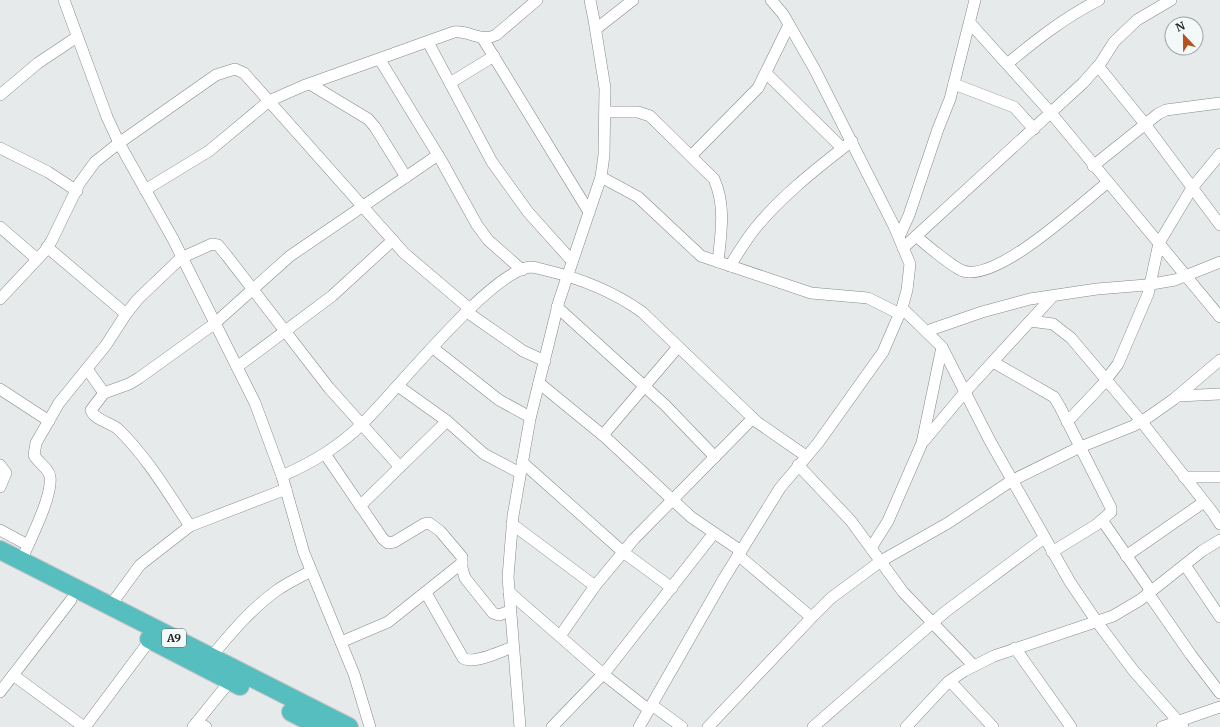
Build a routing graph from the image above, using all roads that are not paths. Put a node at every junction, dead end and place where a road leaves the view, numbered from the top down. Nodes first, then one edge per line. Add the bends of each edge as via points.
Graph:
1 (64, 0) edge
2 (537, 0) edge
3 (590, 0) edge
4 (633, 0) edge
5 (772, 0) edge
6 (975, 0) edge
7 (1099, 0) edge
8 (1169, 0) edge
9 (970, 23) junction
10 (789, 25) junction
11 (596, 29) junction
12 (77, 37) junction
13 (483, 39) junction
14 (428, 42) junction
15 (494, 56) junction
16 (380, 60) junction
17 (1007, 64) junction
18 (1098, 66) junction
19 (766, 74) junction
20 (450, 83) junction
21 (310, 84) junction
22 (954, 84) junction
23 (0, 95) edge
24 (269, 101) junction
25 (1220, 103) edge
26 (605, 112) junction
27 (1051, 113) junction
28 (1145, 124) junction
29 (1034, 129) junction
30 (852, 141) junction
31 (119, 143) junction
32 (0, 148) edge
33 (842, 148) junction
34 (1220, 154) edge
35 (438, 155) junction
36 (691, 156) junction
37 (1093, 166) junction
38 (406, 177) junction
39 (601, 177) junction
40 (1107, 183) junction
41 (1192, 188) junction
42 (145, 190) junction
43 (76, 191) junction
44 (362, 207) junction
45 (589, 212) junction
46 (1220, 226) edge
47 (0, 227) edge
48 (916, 236) junction
49 (393, 240) junction
50 (901, 243) junction
51 (1159, 243) junction
52 (47, 247) junction
53 (37, 258) junction
54 (181, 258) junction
55 (572, 261) junction
56 (718, 262) junction
57 (1220, 262) edge
58 (730, 266) junction
59 (522, 270) junction
60 (567, 275) junction
61 (1186, 276) junction
62 (1149, 285) junction
63 (252, 288) junction
64 (1053, 296) junction
65 (0, 299) edge
66 (558, 307) junction
67 (469, 311) junction
68 (901, 311) junction
69 (126, 314) junction
70 (1220, 317) edge
71 (1030, 321) junction
72 (214, 324) junction
73 (927, 331) junction
74 (284, 332) junction
75 (678, 347) junction
76 (942, 347) junction
77 (433, 348) junction
78 (1220, 360) edge
79 (545, 361) junction
80 (993, 362) junction
81 (237, 367) junction
82 (87, 369) junction
83 (1106, 380) junction
84 (539, 383) junction
85 (398, 386) junction
86 (645, 387) junction
87 (0, 389) edge
88 (965, 392) junction
89 (104, 393) junction
90 (1220, 394) edge
91 (1178, 396) junction
92 (530, 417) junction
93 (753, 418) junction
94 (49, 421) junction
95 (1141, 421) junction
96 (447, 422) junction
97 (1067, 422) junction
98 (362, 424) junction
99 (603, 435) junction
100 (922, 443) junction
101 (1079, 448) junction
102 (326, 454) junction
103 (806, 456) junction
104 (715, 457) junction
105 (522, 462) junction
106 (0, 465) edge
107 (798, 465) junction
108 (400, 467) junction
109 (520, 473) junction
110 (282, 476) junction
111 (1184, 477) junction
112 (1220, 477) edge
113 (1011, 481) junction
114 (0, 487) edge
115 (286, 489) junction
116 (672, 500) junction
117 (1204, 502) junction
118 (360, 506) junction
119 (1102, 520) junction
120 (512, 524) junction
121 (1220, 524) edge
122 (190, 526) junction
123 (0, 530) edge
124 (714, 533) junction
125 (1044, 538) junction
126 (1220, 540) edge
127 (871, 548) junction
128 (0, 550) edge
129 (624, 552) junction
130 (1052, 552) junction
131 (24, 553) junction
132 (739, 553) junction
133 (1126, 556) junction
134 (880, 562) junction
135 (462, 563) junction
136 (0, 564) edge
137 (1184, 565) junction
138 (311, 571) junction
139 (595, 586) junction
140 (672, 588) junction
141 (509, 592) junction
142 (1150, 592) junction
143 (426, 593) junction
144 (71, 600) junction
145 (110, 606) junction
146 (510, 611) junction
147 (812, 617) junction
148 (1220, 617) edge
149 (1097, 622) junction
150 (932, 623) junction
151 (560, 636) junction
152 (150, 640) junction
153 (341, 642) junction
154 (514, 647) junction
155 (1015, 648) junction
156 (211, 657) junction
157 (974, 666) junction
158 (603, 674) junction
159 (13, 675) junction
160 (230, 681) junction
161 (950, 681) junction
162 (1, 688) edge
163 (1220, 693) edge
164 (1220, 707) edge
165 (650, 708) junction
166 (309, 724) edge
167 (1181, 724) edge
168 (199, 725) edge
169 (912, 725) edge
170 (84, 727) edge
171 (349, 727) edge
172 (370, 727) edge
173 (520, 727) edge
174 (552, 727) edge
175 (639, 727) edge
176 (682, 727) edge
177 (708, 727) edge
178 (813, 727) edge
179 (993, 727) edge
180 (1071, 727) edge
181 (1162, 727) edge

1 - 12 street
2 - 13 street via 496,35
3 - 11 street
4 - 11 street
5 - 10 street
6 - 9 street
7 - 17 street via 1075,12 1046,32
8 - 18 street via 1137,20 1114,42
9 - 17 street
9 - 22 street
10 - 19 street
10 - 30 street
11 - 26 street via 605,88
12 - 23 street via 38,63
12 - 31 street
13 - 14 street via 462,31
13 - 15 street
14 - 16 street
14 - 20 street
15 - 20 street
15 - 45 street
16 - 21 street
16 - 35 street
17 - 27 street
18 - 27 street
18 - 28 street
19 - 33 street
19 - 36 street via 758,88
20 - 55 street via 504,181
21 - 24 street
21 - 38 street via 368,119
22 - 29 street via 1014,107
22 - 50 street
24 - 31 street via 244,73 229,69 216,74
24 - 42 street via 209,151
24 - 44 street
25 - 28 street via 1166,110
26 - 36 street via 638,112 650,116
26 - 39 street
27 - 29 street
27 - 37 street
28 - 37 street
28 - 41 street
29 - 48 street
30 - 33 street
30 - 50 street
31 - 42 street
31 - 43 street via 95,162
32 - 43 street via 48,172
33 - 58 street via 772,210 750,234
34 - 41 street
35 - 38 street
35 - 59 street via 477,225 488,240
36 - 56 street via 714,179 720,192 722,215
37 - 40 street
38 - 44 street
39 - 45 street
39 - 56 street via 638,197 701,256
40 - 48 street via 1032,243 990,269 962,271
40 - 51 street
41 - 46 street
41 - 51 street
42 - 54 street
43 - 52 street
44 - 49 street
44 - 63 street via 290,256
45 - 55 street
47 - 53 street
48 - 50 street
49 - 67 street
49 - 74 street via 332,296
50 - 68 street via 910,264
51 - 61 street
51 - 62 street
52 - 53 street
52 - 69 street
53 - 65 street
54 - 63 street via 212,244 218,245
54 - 69 street via 138,298
54 - 72 street
55 - 60 street
56 - 58 street
57 - 61 street
58 - 68 street via 811,294 868,298
59 - 60 street via 531,267
59 - 67 street via 496,285
60 - 66 street
60 - 75 street via 626,301 642,312
61 - 62 street
61 - 70 street
62 - 64 street
62 - 83 street via 1139,318 1118,364
63 - 72 street
63 - 74 street
64 - 71 street
64 - 73 street via 1030,299 982,312
66 - 79 street
66 - 86 street
67 - 77 street
67 - 79 street via 523,351
68 - 73 street
68 - 103 street via 883,352
69 - 82 street
71 - 80 street
71 - 83 street via 1053,324 1062,329
72 - 81 street
72 - 89 street via 134,381
73 - 76 street
74 - 81 street
74 - 98 street
75 - 86 street
75 - 93 street
76 - 88 street
76 - 100 street
77 - 85 street
77 - 92 street via 499,400
78 - 91 street
79 - 84 street
80 - 88 street
80 - 97 street via 1054,398
81 - 110 street via 255,404
82 - 89 street
82 - 94 street via 59,403
83 - 95 street
83 - 97 street
84 - 92 street
84 - 99 street
85 - 96 street
85 - 98 street
86 - 99 street
86 - 104 street
87 - 94 street
88 - 100 street
88 - 113 street
89 - 122 street via 92,413 118,430 152,469
90 - 91 street
91 - 95 street
92 - 105 street
93 - 103 street
93 - 104 street
94 - 131 street via 36,443 34,455 48,470 49,493
95 - 101 street
95 - 111 street
96 - 108 street
96 - 109 street via 484,454
97 - 101 street
98 - 102 street
98 - 108 street
99 - 116 street
100 - 127 street via 888,521
101 - 113 street
101 - 119 street via 1111,508 1111,512
102 - 110 street
102 - 118 street
103 - 107 street
104 - 116 street
105 - 109 street
105 - 129 street
106 - 114 street via 6,472
107 - 127 street via 851,521
107 - 132 street via 780,488
108 - 118 street
109 - 120 street
110 - 115 street
111 - 112 street
111 - 117 street
113 - 125 street
113 - 134 street via 948,523
115 - 122 street
115 - 138 street via 296,529
116 - 124 street
116 - 129 street
117 - 121 street
117 - 133 street
118 - 135 street via 388,543 429,523 440,531 462,557
119 - 130 street
119 - 133 street
120 - 139 street
120 - 141 street
122 - 145 street via 140,565
123 - 131 street
124 - 132 street
124 - 140 street
125 - 130 street
125 - 150 street
126 - 137 street
127 - 134 street
128 - 131 highway, A9
129 - 139 street
129 - 140 street
130 - 149 street
131 - 145 highway, A9
132 - 147 street
132 - 165 street
133 - 142 street
134 - 147 street via 831,598
134 - 150 street
135 - 143 street
135 - 146 street via 465,578 493,613 499,615
136 - 144 highway, A9
137 - 142 street
137 - 148 street
138 - 153 street
138 - 156 street via 276,591 241,622
139 - 151 street
140 - 158 street
141 - 146 street
141 - 151 street
142 - 149 street via 1113,616
142 - 163 street via 1190,655
143 - 153 street via 388,622
143 - 154 street via 466,660 475,660
144 - 152 highway, A9
144 - 159 street
145 - 156 highway, A9
146 - 154 street
147 - 177 street
149 - 155 street
149 - 167 street via 1146,686
150 - 157 street
150 - 178 street
151 - 158 street
152 - 160 highway, A9
152 - 170 street
153 - 172 street
154 - 173 street
155 - 157 street
155 - 180 street
156 - 171 highway, A9
157 - 161 street
158 - 165 street
158 - 174 street
159 - 162 street
159 - 170 street
160 - 166 highway, A9
160 - 168 street
161 - 169 street
161 - 179 street
164 - 167 street
165 - 175 street
165 - 176 street
167 - 181 street

